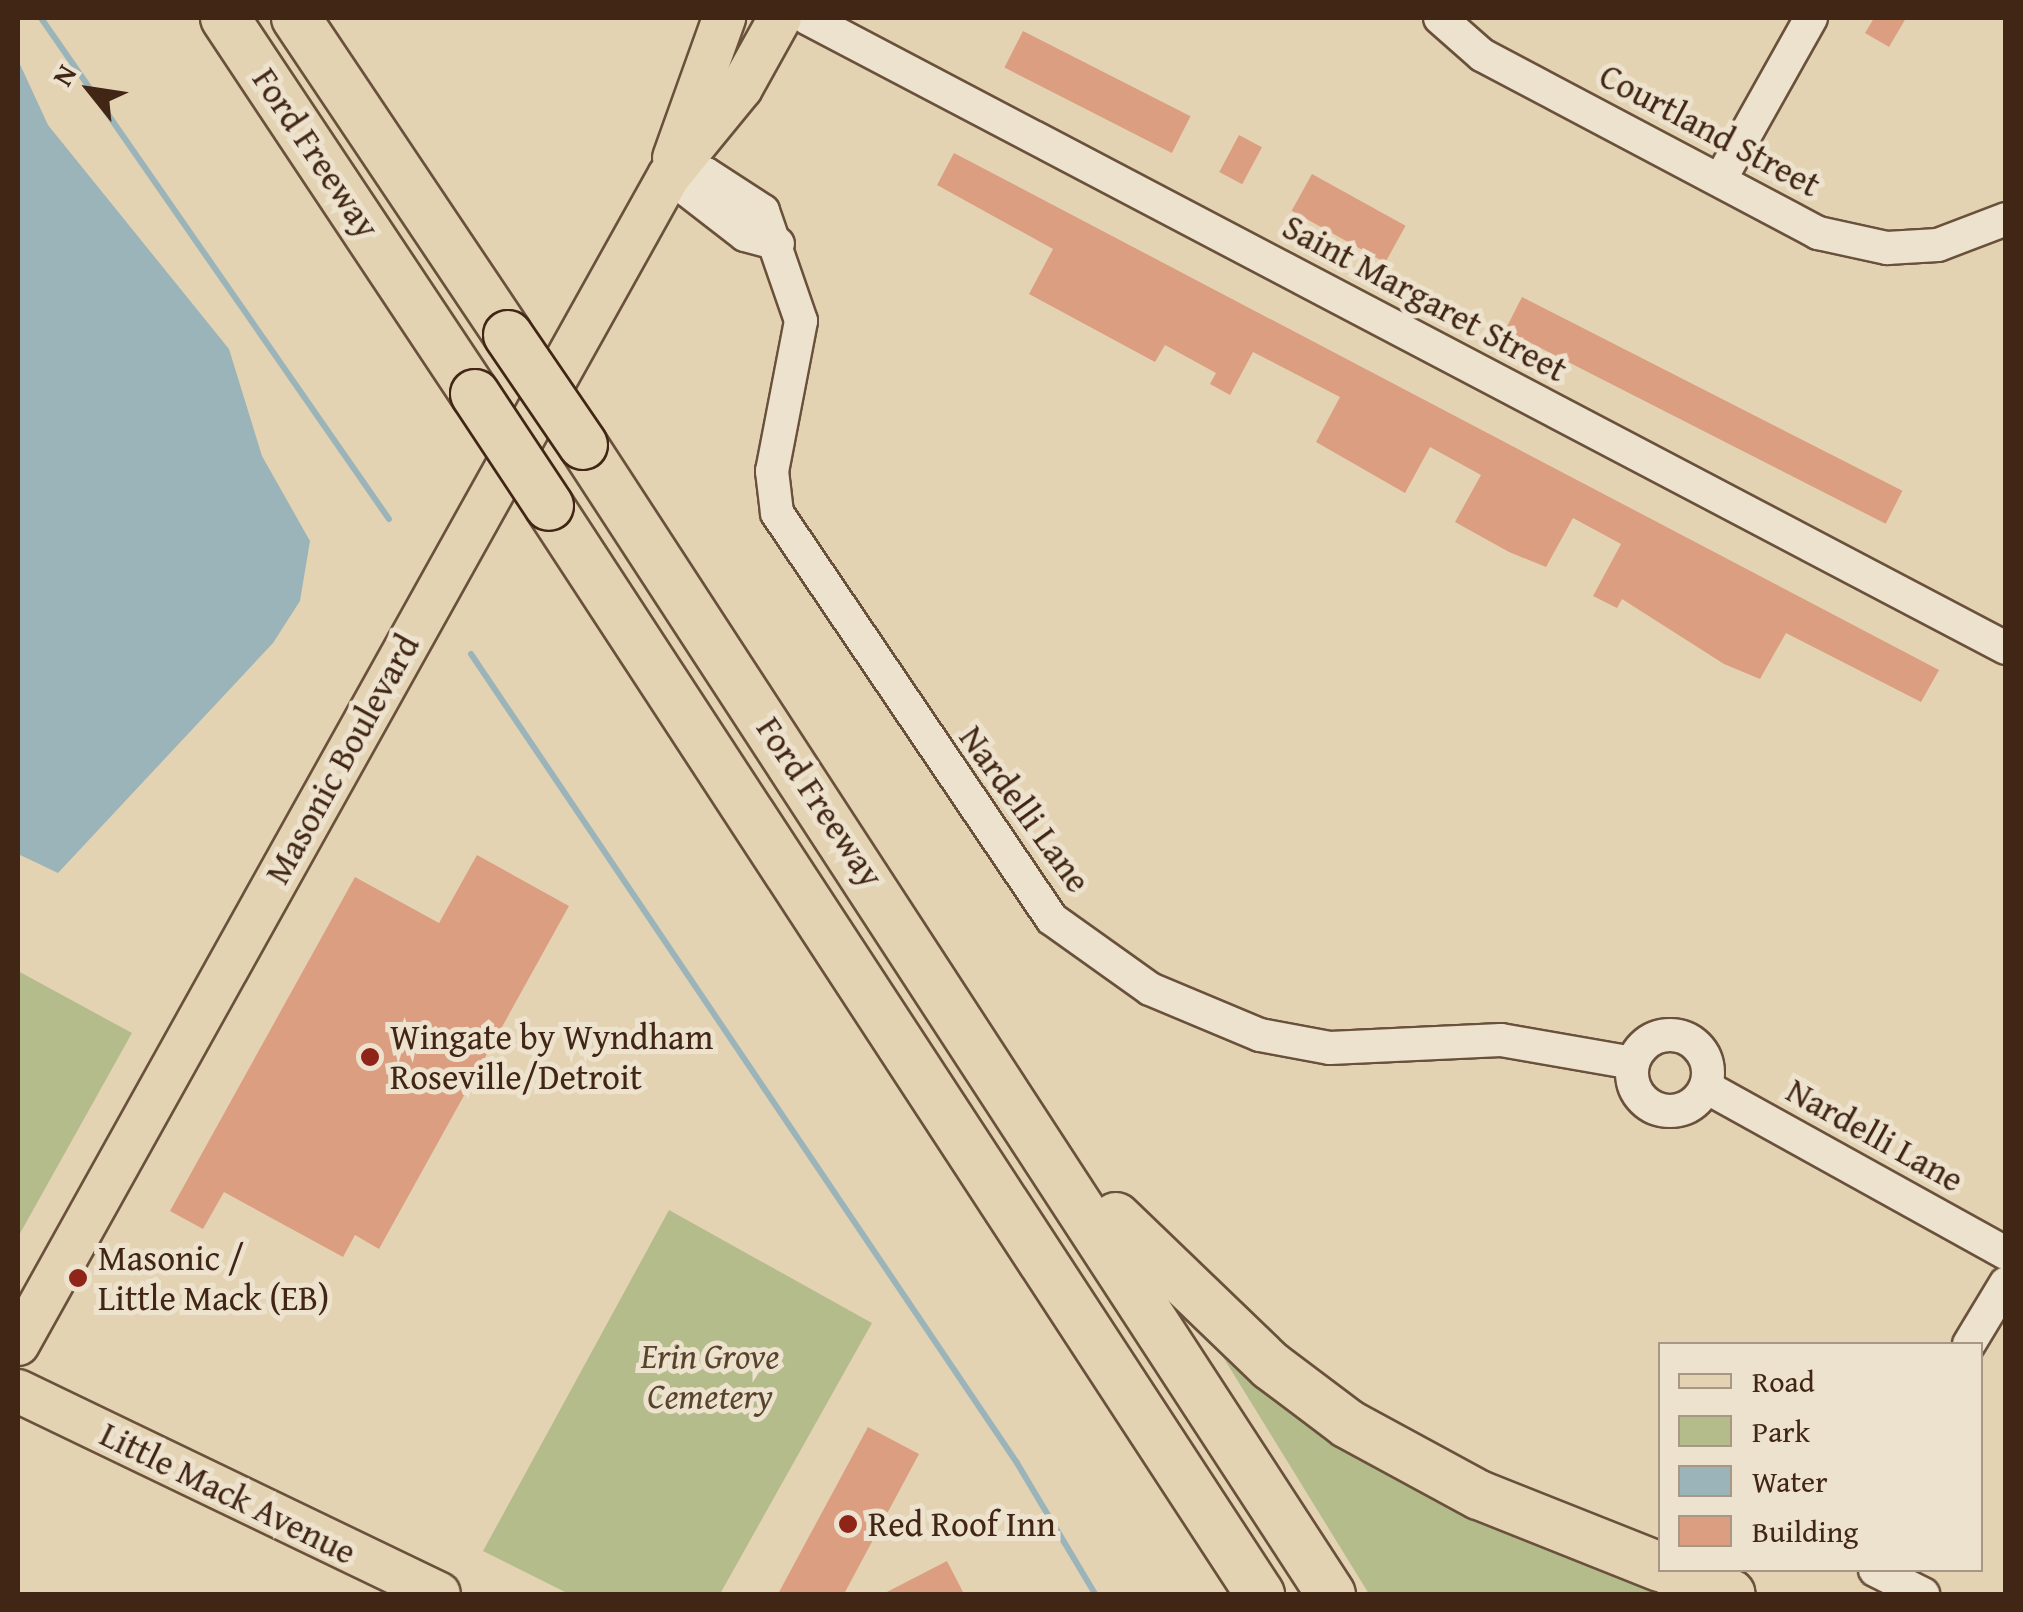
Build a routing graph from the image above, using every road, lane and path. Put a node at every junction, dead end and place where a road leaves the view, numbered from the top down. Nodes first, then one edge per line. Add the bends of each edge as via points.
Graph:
1 (225, 18) edge
2 (296, 18) edge
3 (724, 18) edge
4 (780, 18) edge
5 (808, 18) edge
6 (1440, 18) edge
7 (1811, 18) edge
8 (668, 176) junction
9 (1720, 180) junction
10 (2006, 219) edge
11 (2006, 648) edge
12 (1634, 1063) junction
13 (1706, 1087) junction
14 (1056, 1159) junction
15 (2006, 1253) edge
16 (2006, 1283) edge
17 (1971, 1342) edge
18 (18, 1344) edge
19 (18, 1391) edge
20 (1658, 1566) edge
21 (1673, 1572) edge
22 (1879, 1572) edge
23 (439, 1594) edge
24 (1260, 1594) edge
25 (1332, 1594) edge
26 (1732, 1594) edge
27 (1923, 1594) edge

1 - 24 highway, Ford Freeway, bridge
2 - 14 highway, Ford Freeway, bridge
3 - 8 main road, Masonic Boulevard
4 - 8 main road, Masonic Boulevard via 741,88
5 - 11 street, Saint Margaret Street
6 - 9 street, Courtland Street via 1482,55
7 - 9 street
8 - 12 street, Nardelli Lane via 745,236 778,244 800,321 772,471 777,513 1052,919 1150,989 1260,1036 1330,1048 1501,1040
8 - 18 main road, Masonic Boulevard
9 - 10 street, Courtland Street via 1846,242 1966,240
12 - 13 street via 1638,1092 1660,1110 1686,1108
12 - 13 street via 1652,1039 1682,1036 1705,1057
13 - 15 street, Nardelli Lane
14 - 20 highway via 1271,1366 1348,1424 1478,1496
14 - 25 highway, Ford Freeway
16 - 17 street
19 - 23 main road, Little Mack Avenue
21 - 26 highway
22 - 27 street

